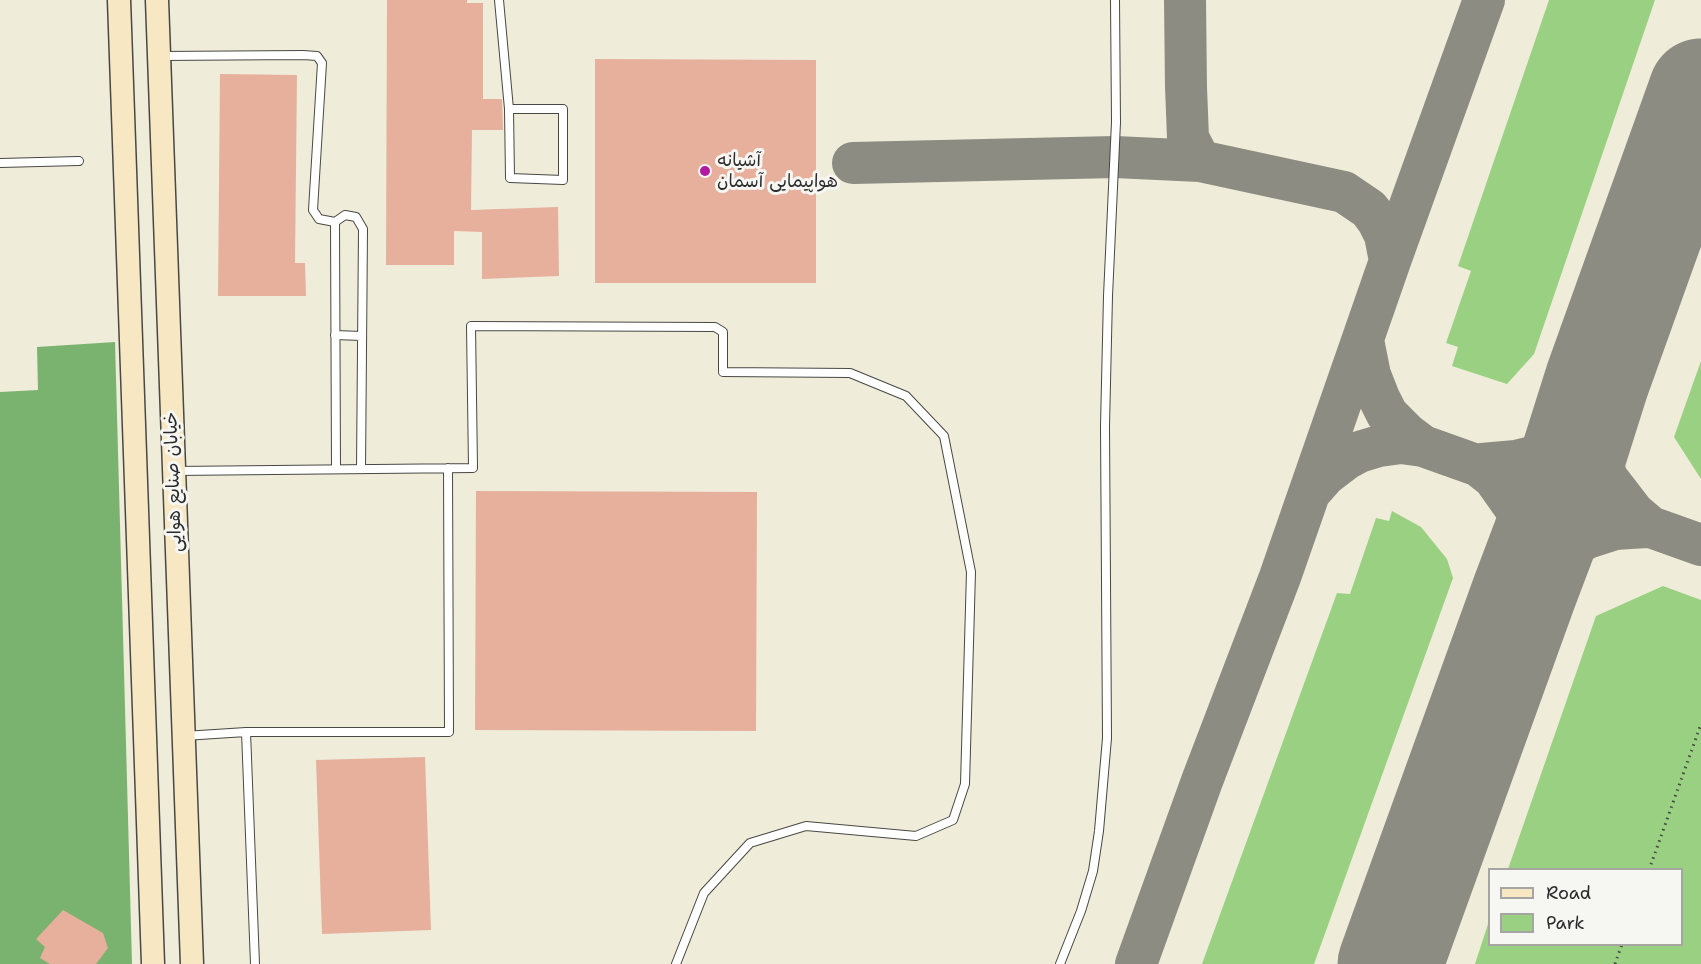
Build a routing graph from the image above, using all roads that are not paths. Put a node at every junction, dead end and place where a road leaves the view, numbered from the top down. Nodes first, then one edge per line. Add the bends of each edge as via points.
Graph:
1 (119, 0) edge
2 (156, 0) edge
3 (499, 0) edge
4 (1115, 0) edge
5 (121, 56) junction
6 (159, 56) junction
7 (509, 109) junction
8 (79, 161) dead end
9 (0, 163) edge
10 (335, 222) junction
11 (168, 306) junction
12 (130, 307) junction
13 (335, 335) junction
14 (362, 336) junction
15 (361, 468) junction
16 (448, 468) junction
17 (336, 469) junction
18 (174, 471) junction
19 (136, 472) junction
20 (246, 732) junction
21 (184, 736) junction
22 (145, 738) junction
23 (153, 964) edge
24 (192, 964) edge
25 (255, 964) edge
26 (676, 964) edge
27 (1059, 964) edge

1 - 5 street
2 - 6 street, خیابان صنایع هوایی
3 - 7 lane
4 - 27 lane via 1116,122 1105,426 1107,738 1093,871
5 - 6 street
5 - 12 street
6 - 10 lane via 317,56 322,63 313,210 319,219
6 - 11 street, خیابان صنایع هوایی
7 - 7 lane via 563,110 563,180 510,178
8 - 9 lane
10 - 13 lane
10 - 14 lane via 345,215 356,217 363,229
11 - 12 street
11 - 18 street, خیابان صنایع هوایی
12 - 19 street
13 - 14 lane
13 - 17 lane
14 - 15 lane
15 - 16 lane
15 - 17 lane
16 - 20 lane via 449,732
16 - 26 lane via 473,468 471,326 715,327 723,332 723,372 850,374 906,396 944,436 971,572 964,784 953,820 916,836 806,826 750,843 704,893
17 - 18 lane
18 - 19 street
18 - 21 street, خیابان صنایع هوایی
19 - 22 street
20 - 21 lane
20 - 25 lane
21 - 22 street
21 - 24 street, خیابان صنایع هوایی
22 - 23 street

